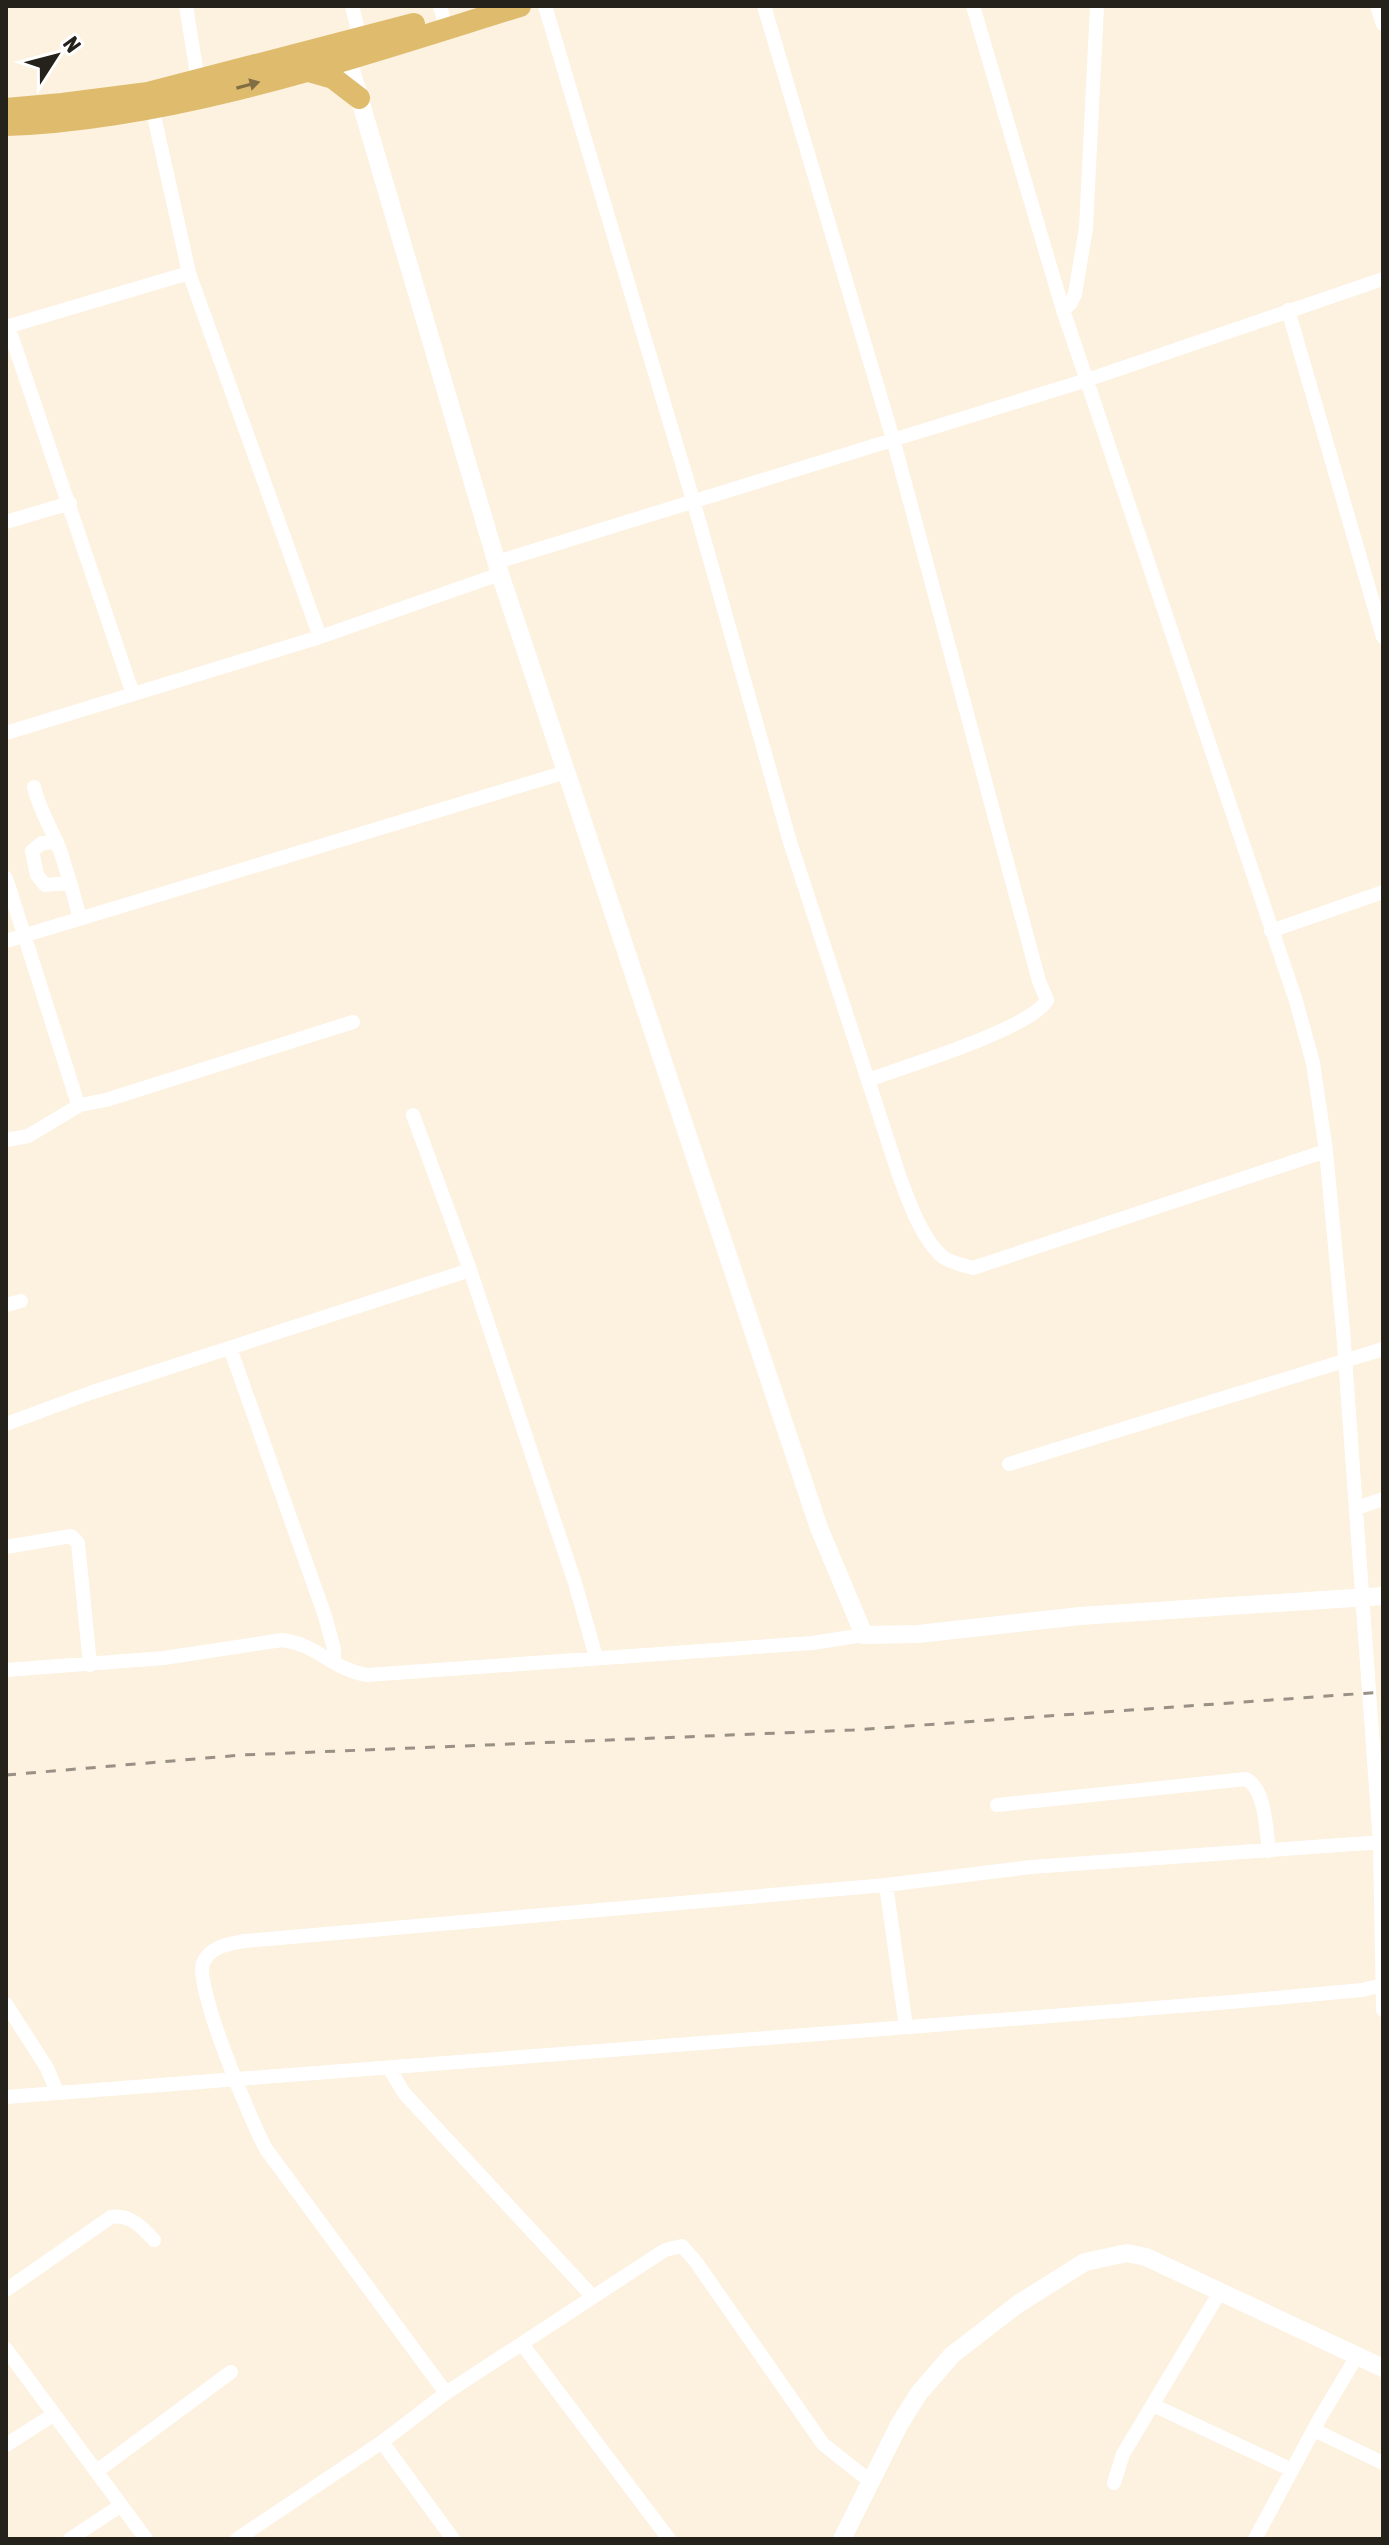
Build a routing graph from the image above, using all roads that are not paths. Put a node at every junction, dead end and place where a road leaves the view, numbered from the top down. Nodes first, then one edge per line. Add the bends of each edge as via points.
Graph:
1 (186, 6) edge
2 (352, 6) edge
3 (469, 6) edge
4 (520, 6) edge
5 (545, 6) edge
6 (764, 6) edge
7 (973, 6) edge
8 (1097, 6) edge
9 (1379, 7) edge
10 (441, 11) edge
11 (1383, 24) edge
12 (350, 46) junction
13 (304, 70) junction
14 (198, 80) junction
15 (359, 98) junction
16 (152, 107) junction
17 (6, 109) edge
18 (6, 125) edge
19 (189, 273) junction
20 (1383, 279) edge
21 (1063, 310) junction
22 (1288, 310) junction
23 (7, 326) edge
24 (1087, 380) junction
25 (893, 439) junction
26 (693, 500) junction
27 (70, 503) junction
28 (6, 522) edge
29 (499, 568) junction
30 (320, 637) junction
31 (1383, 637) edge
32 (133, 694) junction
33 (6, 733) edge
34 (566, 772) junction
35 (34, 787) dead end
36 (57, 842) junction
37 (6, 878) edge
38 (70, 883) junction
39 (1383, 892) edge
40 (80, 918) junction
41 (1271, 931) junction
42 (24, 934) junction
43 (6, 941) edge
44 (353, 1022) dead end
45 (869, 1080) junction
46 (80, 1105) junction
47 (413, 1115) dead end
48 (6, 1140) edge
49 (1326, 1151) junction
50 (470, 1270) junction
51 (230, 1348) junction
52 (1383, 1349) edge
53 (1345, 1362) junction
54 (6, 1424) edge
55 (1009, 1464) dead end
56 (1383, 1499) edge
57 (1357, 1508) junction
58 (6, 1547) edge
59 (1383, 1596) edge
60 (1364, 1597) junction
61 (864, 1635) junction
62 (596, 1657) junction
63 (334, 1663) junction
64 (90, 1665) junction
65 (6, 1670) edge
66 (997, 1805) dead end
67 (1382, 1843) edge
68 (1269, 1851) junction
69 (886, 1885) junction
70 (1383, 1985) edge
71 (6, 2004) edge
72 (1383, 2010) edge
73 (906, 2027) junction
74 (389, 2068) junction
75 (236, 2079) junction
76 (57, 2092) junction
77 (6, 2097) edge
78 (154, 2240) dead end
79 (6, 2290) edge
80 (1220, 2292) junction
81 (593, 2297) junction
82 (522, 2344) junction
83 (6, 2349) edge
84 (1357, 2356) junction
85 (1383, 2368) edge
86 (231, 2372) dead end
87 (446, 2393) junction
88 (1153, 2405) junction
89 (53, 2415) junction
90 (1314, 2430) junction
91 (382, 2442) junction
92 (6, 2445) edge
93 (1383, 2463) edge
94 (1292, 2470) junction
95 (97, 2471) junction
96 (871, 2482) junction
97 (1114, 2483) dead end
98 (120, 2506) junction
99 (70, 2539) edge
100 (146, 2539) edge
101 (237, 2539) edge
102 (453, 2539) edge
103 (669, 2539) edge
104 (842, 2539) edge
105 (1255, 2539) edge

1 - 14 street
2 - 12 street
3 - 10 main road
4 - 12 main road
5 - 26 street
6 - 25 street
7 - 21 street
8 - 21 street via 1086,228 1075,294
9 - 11 street
10 - 12 main road
12 - 13 main road
12 - 14 main road
12 - 15 street
13 - 15 main road via 333,78
16 -> 13 main road
14 - 17 main road via 148,93
15 - 29 street
16 - 18 main road
16 - 19 street
19 - 23 street
19 - 30 street
20 - 22 street
21 - 24 street
22 - 24 street
22 - 31 street
23 - 27 street
24 - 25 street
24 - 41 street
25 - 26 street
25 - 45 street via 1047,1000 1032,1017 1008,1028
26 - 29 street
26 - 45 street via 790,842
27 - 28 street
27 - 32 street
29 - 30 street
29 - 34 street
30 - 32 street
32 - 33 street
34 - 40 street
34 - 61 street via 819,1528
35 - 36 street
36 - 38 street
36 - 38 street via 42,843 32,851 37,875 45,885
37 - 42 street
38 - 40 street
39 - 41 street
40 - 42 street
41 - 49 street via 1313,1063
42 - 43 street
42 - 46 street
44 - 46 street
45 - 49 street via 914,1214 942,1256 973,1268
46 - 48 street via 28,1136
47 - 50 street
49 - 53 street
50 - 51 street
50 - 62 street
51 - 54 street
51 - 63 street via 325,1616
52 - 53 street
53 - 55 street
53 - 57 street
56 - 57 street
57 - 60 street
58 - 64 street via 71,1536 78,1543
59 - 60 street
60 - 61 street
60 - 67 street
61 - 62 street
62 - 63 street via 367,1675
63 - 64 street via 300,1642 282,1640
64 - 65 street
66 - 68 street via 1246,1779 1260,1800
67 - 68 street
67 - 70 street
68 - 69 street via 1031,1867
69 - 73 street
69 - 75 street via 220,1947 206,1958 201,1974
70 - 72 street
70 - 73 street
71 - 76 street
73 - 74 street
74 - 75 street
74 - 81 street via 404,2093
75 - 76 street
75 - 87 street via 266,2149
76 - 77 street
78 - 79 street via 132,2220 111,2217
80 - 84 street
80 - 88 street
80 - 96 street via 1146,2257 1127,2253 1085,2262 952,2355 919,2393
81 - 82 street
81 - 96 street via 665,2250 682,2246 823,2444
82 - 87 street
82 - 103 street
83 - 89 street
84 - 85 street
84 - 90 street
86 - 95 street
87 - 91 street
88 - 94 street
88 - 97 street via 1123,2454
89 - 92 street
89 - 95 street
90 - 93 street
90 - 94 street
91 - 101 street
91 - 102 street
94 - 105 street
95 - 98 street
96 - 104 street
98 - 99 street
98 - 100 street

